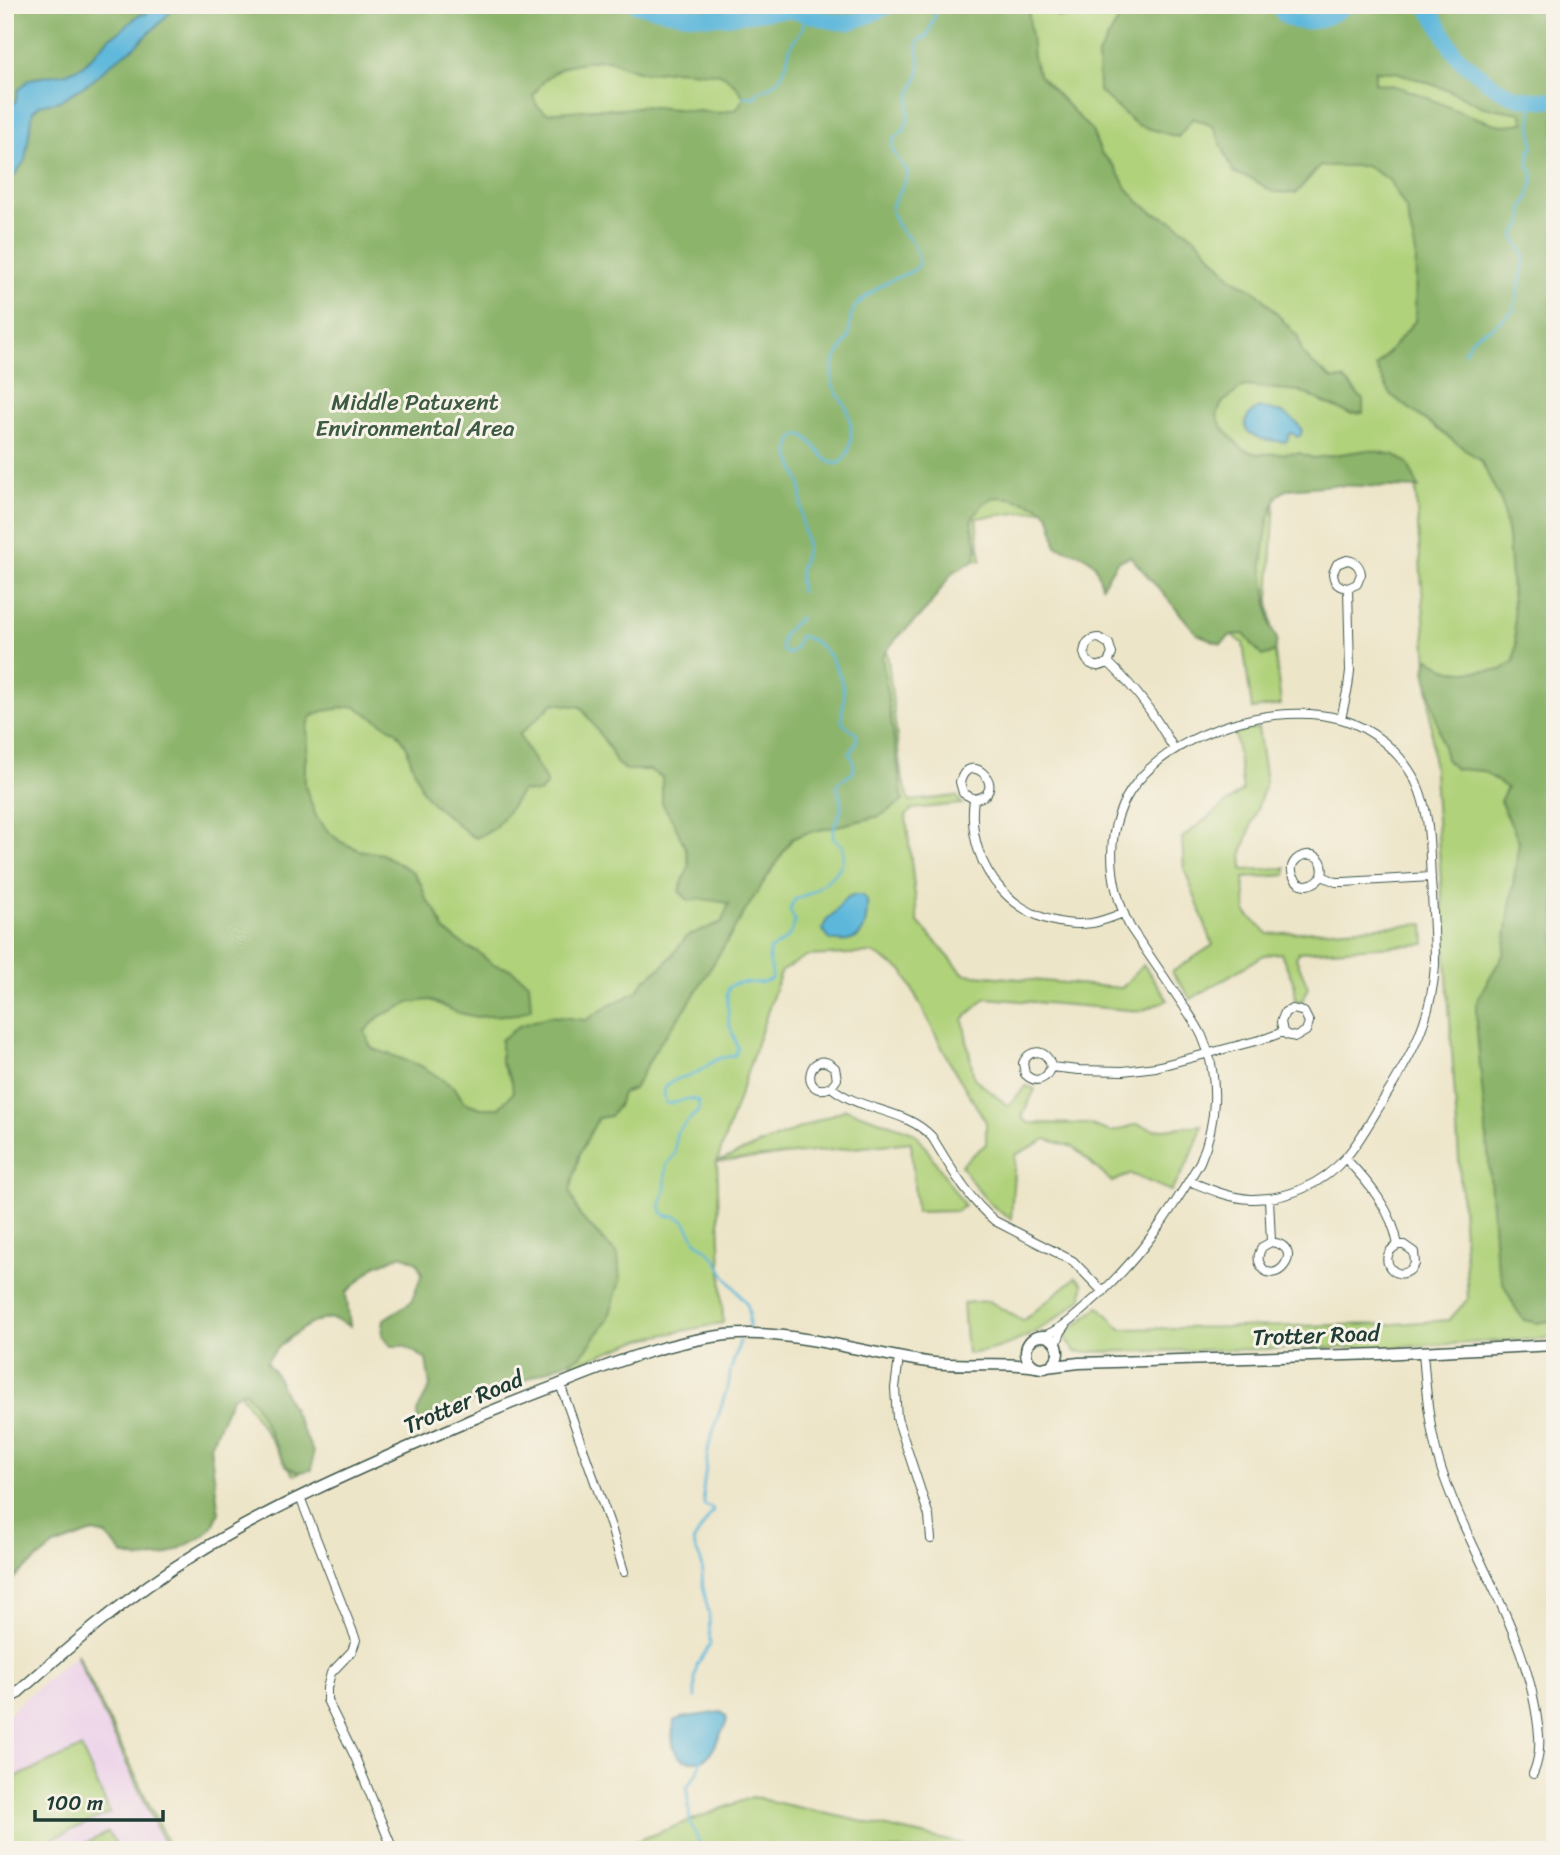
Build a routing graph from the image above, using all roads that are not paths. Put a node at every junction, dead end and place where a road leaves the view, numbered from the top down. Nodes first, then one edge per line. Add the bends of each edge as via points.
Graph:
1 (1348, 589) dead end
2 (1108, 662) dead end
3 (1340, 719) junction
4 (1174, 749) junction
5 (974, 799) dead end
6 (1322, 876) dead end
7 (1431, 877) junction
8 (1123, 913) junction
9 (1283, 1032) dead end
10 (1208, 1053) junction
11 (1051, 1067) dead end
12 (831, 1087) dead end
13 (1345, 1158) junction
14 (1189, 1181) junction
15 (1269, 1198) junction
16 (1271, 1242) dead end
17 (1398, 1245) dead end
18 (1103, 1292) junction
19 (1068, 1323) junction
20 (1043, 1336) junction
21 (1555, 1345) edge
22 (1027, 1346) junction
23 (1057, 1347) junction
24 (1423, 1352) junction
25 (899, 1358) junction
26 (1079, 1363) junction
27 (1003, 1364) junction
28 (1041, 1367) junction
29 (560, 1384) junction
30 (300, 1497) junction
31 (931, 1539) dead end
32 (624, 1572) dead end
33 (5, 1704) edge
34 (1534, 1774) dead end
35 (391, 1845) dead end

1 - 3 street via 1350,671
2 - 4 street via 1152,710
3 - 4 street via 1296,715 1252,719
3 - 7 street via 1385,743 1411,774 1429,823
4 - 8 street via 1136,783 1116,826 1112,873
5 - 8 street via 974,835 983,864 1014,901 1061,922 1093,923
6 - 7 street via 1336,882
7 - 13 street via 1435,965 1428,1012 1407,1064
8 - 10 street via 1194,1022
9 - 10 street
10 - 11 street via 1140,1069
10 - 14 street via 1214,1084 1213,1117 1206,1149
12 - 18 street via 847,1099 925,1129 985,1213 1073,1261
13 - 15 street via 1306,1188
13 - 17 street via 1379,1199
14 - 15 street via 1232,1196
14 - 18 street via 1147,1244
15 - 16 street
18 - 19 street
19 - 20 street
19 - 23 street
20 - 22 street via 1033,1338
20 - 23 street
21 - 24 street, Trotter Road
22 - 27 street
22 - 28 street via 1028,1360
23 - 26 street
23 - 28 street via 1056,1360
24 - 26 street, Trotter Road
24 - 34 street via 1430,1421 1441,1466 1458,1514 1509,1618 1529,1675 1540,1740
25 - 27 street, Trotter Road
25 - 29 street, Trotter Road via 794,1338 728,1335 660,1348
25 - 31 street via 897,1418 929,1516
26 - 28 street, Trotter Road
27 - 28 street, Trotter Road
29 - 30 street, Trotter Road
29 - 32 street
30 - 33 street, Trotter Road via 205,1548 138,1592
30 - 35 street via 356,1640 331,1674 327,1700

